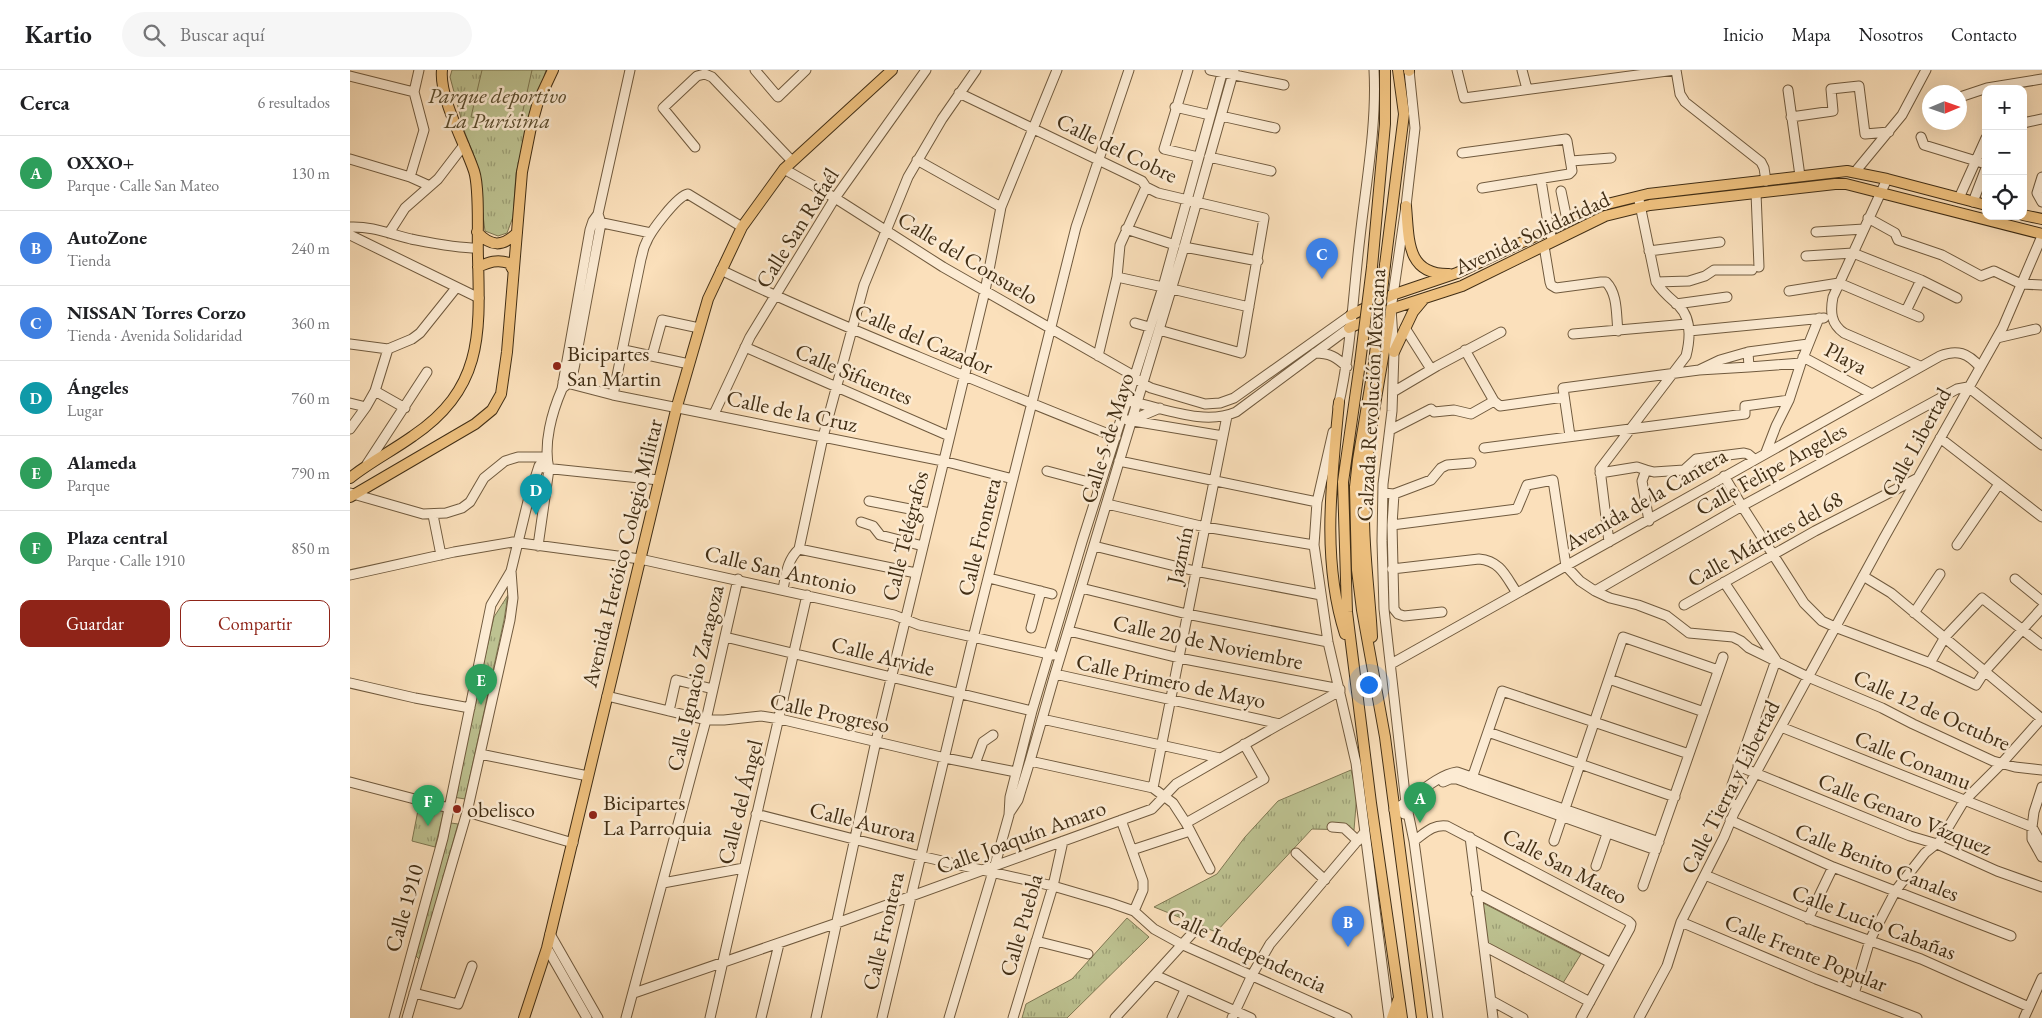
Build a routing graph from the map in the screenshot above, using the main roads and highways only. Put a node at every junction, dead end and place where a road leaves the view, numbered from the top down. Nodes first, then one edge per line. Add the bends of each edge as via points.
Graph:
1 (442, 70) edge
2 (553, 70) edge
3 (892, 70) edge
4 (1385, 70) edge
5 (1398, 70) edge
6 (1982, 205) edge
7 (1406, 206) road end
8 (2027, 216) edge
9 (2042, 219) edge
10 (477, 232) junction
11 (517, 233) junction
12 (2042, 235) edge
13 (478, 267) junction
14 (513, 270) junction
15 (1458, 274) junction
16 (1423, 300) junction
17 (1391, 309) junction
18 (1351, 315) road end
19 (1349, 328) road end
20 (1394, 352) road end
21 (1340, 402) road end
22 (350, 478) edge
23 (352, 495) edge
24 (1352, 654) junction
25 (1375, 675) junction
26 (1399, 996) junction
27 (524, 1018) edge
28 (1390, 1018) edge
29 (1402, 1018) edge
30 (1422, 1018) edge

1 - 10 main road via 444,92 475,173
2 - 11 main road via 531,127 522,172
3 - 27 main road, Avenida Heróico Colegio Militar via 788,165 742,227 708,299 677,406 547,948
4 - 24 main road, Calzada Revolución Mexicana, bridge via 1385,124 1372,267 1343,482
5 - 25 main road, Calzada Revolución Mexicana, bridge via 1404,114 1374,363 1358,460 1355,530 1362,610
6 - 15 main road, Avenida Solidaridad via 1855,172 1638,195 1599,206 1567,220
7 - 15 main road via 1410,247 1420,266 1436,274
8 - 9 main road
10 - 11 main road via 484,240 494,243 510,240
10 - 13 main road
11 - 14 main road
12 - 16 main road, Avenida Solidaridad via 1854,185 1835,184 1640,207 1605,216 1462,286
13 - 14 main road via 501,260 509,263
13 - 22 main road via 476,350 457,395 431,423
14 - 23 main road via 505,376 501,394 492,410 475,424
15 - 18 main road, Avenida Solidaridad via 1392,295
16 - 17 main road, Avenida Solidaridad
16 - 20 main road via 1413,312
17 - 19 main road, Avenida Solidaridad
17 - 25 main road via 1366,468 1364,508
21 - 24 main road via 1330,499 1332,551 1336,599
24 - 26 main road, Calzada Revolución Mexicana via 1361,763
25 - 30 main road, Calzada Revolución Mexicana
26 - 28 main road
26 - 29 main road, Calzada Revolución Mexicana

